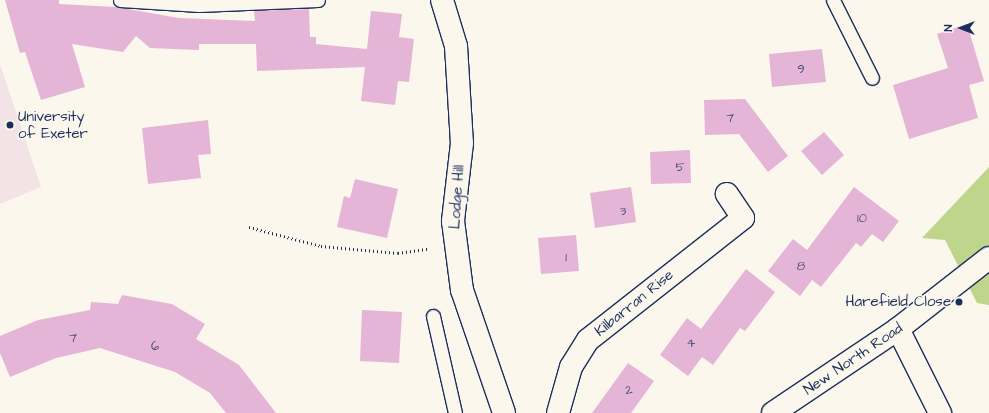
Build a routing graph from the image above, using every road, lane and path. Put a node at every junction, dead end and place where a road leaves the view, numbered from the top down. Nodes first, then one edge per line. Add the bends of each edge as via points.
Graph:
1 (120, 0) edge
2 (318, 0) edge
3 (442, 0) edge
4 (833, 0) edge
5 (872, 78) dead end
6 (727, 194) dead end
7 (248, 227) dead end
8 (456, 246) junction
9 (989, 258) edge
10 (433, 316) dead end
11 (898, 329) junction
12 (455, 413) edge
13 (504, 413) edge
14 (558, 413) edge
15 (773, 413) edge
16 (940, 413) edge

1 - 2 lane via 199,5
3 - 8 street, Lodge Hill via 456,46 462,143 453,221
4 - 5 lane
6 - 14 street, Kilbarran Rise via 749,225 588,340 571,367
7 - 8 path via 321,246 398,253
8 - 13 street, Lodge Hill via 462,290
9 - 11 street, New North Road
10 - 12 lane
11 - 15 street, New North Road
11 - 16 street

